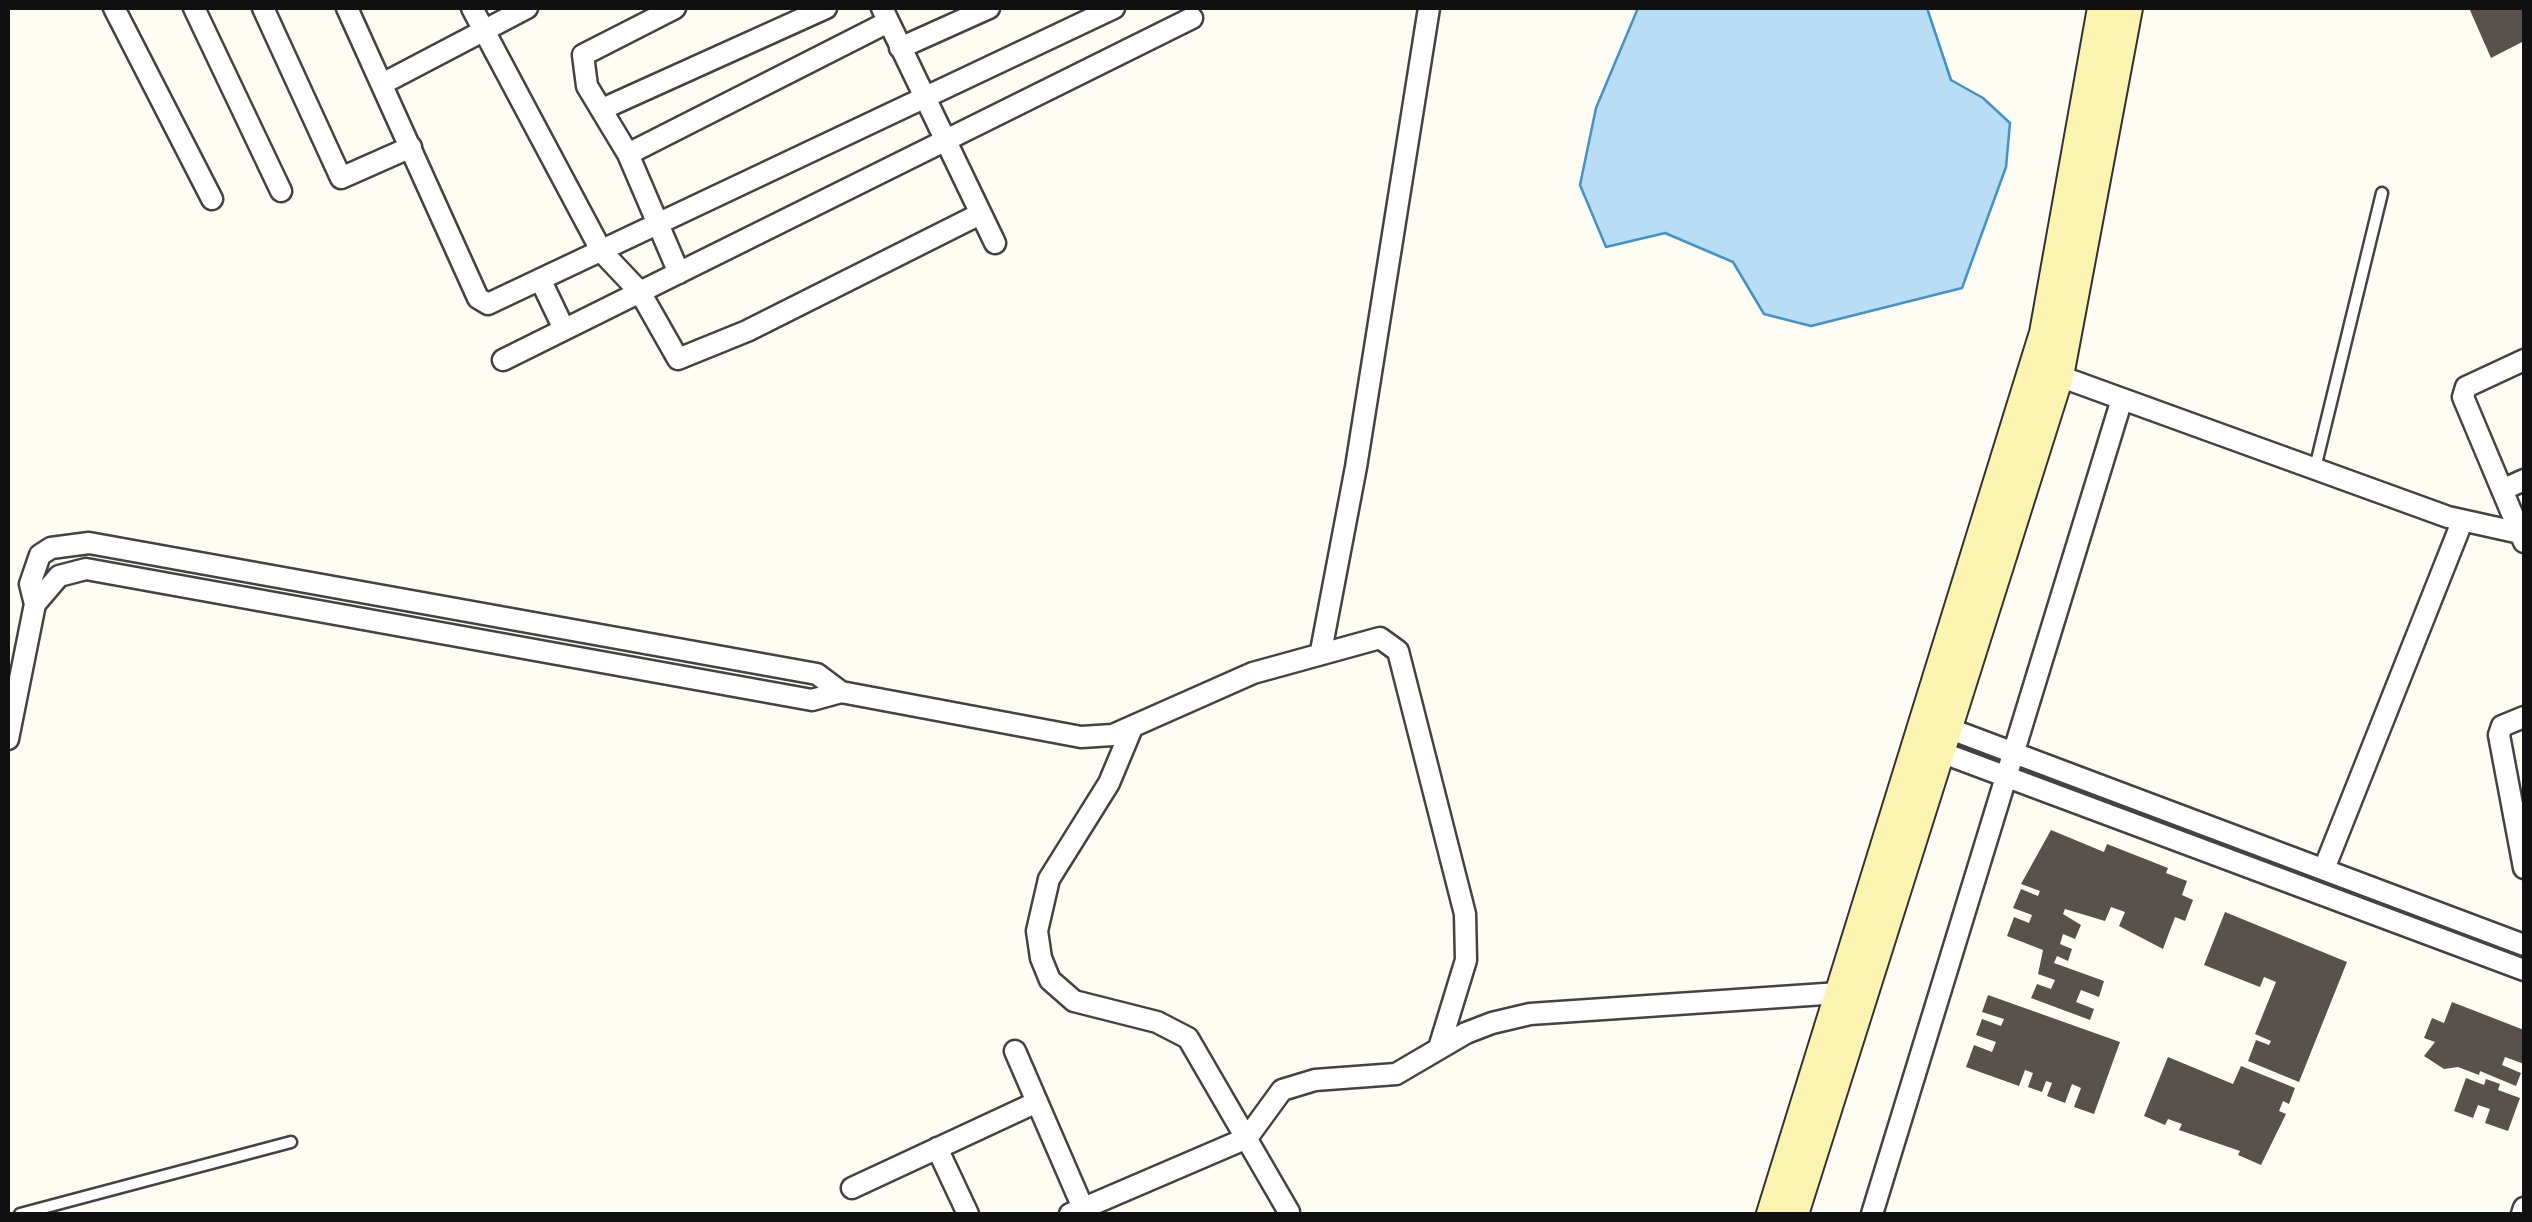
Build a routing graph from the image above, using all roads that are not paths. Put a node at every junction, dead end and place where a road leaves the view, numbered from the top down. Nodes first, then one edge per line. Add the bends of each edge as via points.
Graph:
1 (114, 8) edge
2 (194, 8) edge
3 (262, 8) edge
4 (348, 8) edge
5 (472, 8) edge
6 (526, 8) edge
7 (675, 8) edge
8 (826, 8) edge
9 (989, 8) edge
10 (1114, 8) edge
11 (1429, 8) edge
12 (2102, 8) edge
13 (2128, 8) edge
14 (885, 14) edge
15 (1192, 20) edge
16 (483, 31) junction
17 (900, 48) junction
18 (382, 84) junction
19 (923, 98) junction
20 (609, 106) dead end
21 (943, 142) junction
22 (411, 147) junction
23 (628, 154) junction
24 (281, 191) dead end
25 (2382, 193) dead end
26 (212, 199) dead end
27 (980, 214) junction
28 (657, 226) junction
29 (995, 243) dead end
30 (602, 252) junction
31 (679, 273) junction
32 (541, 281) junction
33 (640, 292) junction
34 (564, 330) junction
35 (503, 360) dead end
36 (2524, 360) edge
37 (2059, 376) junction
38 (2122, 399) junction
39 (2315, 469) junction
40 (2524, 480) edge
41 (2502, 490) junction
42 (2462, 522) junction
43 (2522, 538) edge
44 (52, 548) junction
45 (72, 571) junction
46 (35, 604) junction
47 (1322, 651) junction
48 (841, 692) junction
49 (2524, 717) edge
50 (1132, 728) junction
51 (1934, 736) junction
52 (8, 739) edge
53 (2009, 764) junction
54 (2515, 778) edge
55 (2524, 868) edge
56 (2324, 869) junction
57 (2524, 945) edge
58 (2524, 970) edge
59 (1839, 993) junction
60 (1439, 1048) junction
61 (1015, 1051) dead end
62 (1037, 1102) junction
63 (1248, 1138) junction
64 (291, 1142) dead end
65 (937, 1148) junction
66 (852, 1188) dead end
67 (1076, 1212) edge
68 (20, 1214) edge
69 (968, 1214) edge
70 (1285, 1214) edge
71 (1771, 1214) edge
72 (1794, 1214) edge
73 (1872, 1214) edge

1 - 26 street
2 - 24 street
3 - 22 street via 341,178
4 - 18 street
5 - 16 street
6 - 16 street
7 - 23 street via 584,55 587,86
8 - 20 street
9 - 17 street
10 - 19 street
11 - 47 street
12 - 51 main road via 2044,333
13 - 37 main road
14 - 17 street
14 - 23 street
15 - 21 street
16 - 18 street
16 - 30 street
17 - 19 street
18 - 22 street
19 - 21 street
19 - 28 street
21 - 27 street
21 - 31 street
22 - 32 street via 478,298 498,302
23 - 28 street
25 - 39 lane
27 - 29 street
27 - 33 street via 678,359
28 - 30 street
28 - 31 street
30 - 32 street
30 - 33 street
31 - 33 street
32 - 34 street
33 - 34 street
34 - 35 street
36 - 41 street via 2466,387 2463,397
37 - 38 street
37 - 51 main road
38 - 39 street
38 - 53 street
39 - 42 street
40 - 41 street
41 - 43 street
42 - 43 street
42 - 56 street
44 - 45 street
44 - 46 street via 34,565
44 - 48 street via 89,544 817,674
45 - 46 street via 51,582
45 - 48 street via 812,700
46 - 52 street
47 - 50 street via 1226,683
47 - 60 street via 1380,638 1398,651 1468,937
48 - 50 street via 1080,737
49 - 54 street via 2502,726 2499,735
50 - 63 street via 1109,784 1049,879 1037,931 1042,958 1050,980 1074,1000 1157,1022 1188,1038
51 - 53 street
51 - 59 main road
51 - 72 main road
53 - 56 street
53 - 58 street
53 - 73 street
54 - 55 street
56 - 57 street
59 - 60 street via 1530,1014
59 - 71 main road
60 - 63 street via 1396,1074 1315,1080 1282,1090
61 - 62 street
62 - 65 street
62 - 67 street
63 - 67 street
63 - 70 street
64 - 68 lane
65 - 66 street
65 - 69 street

